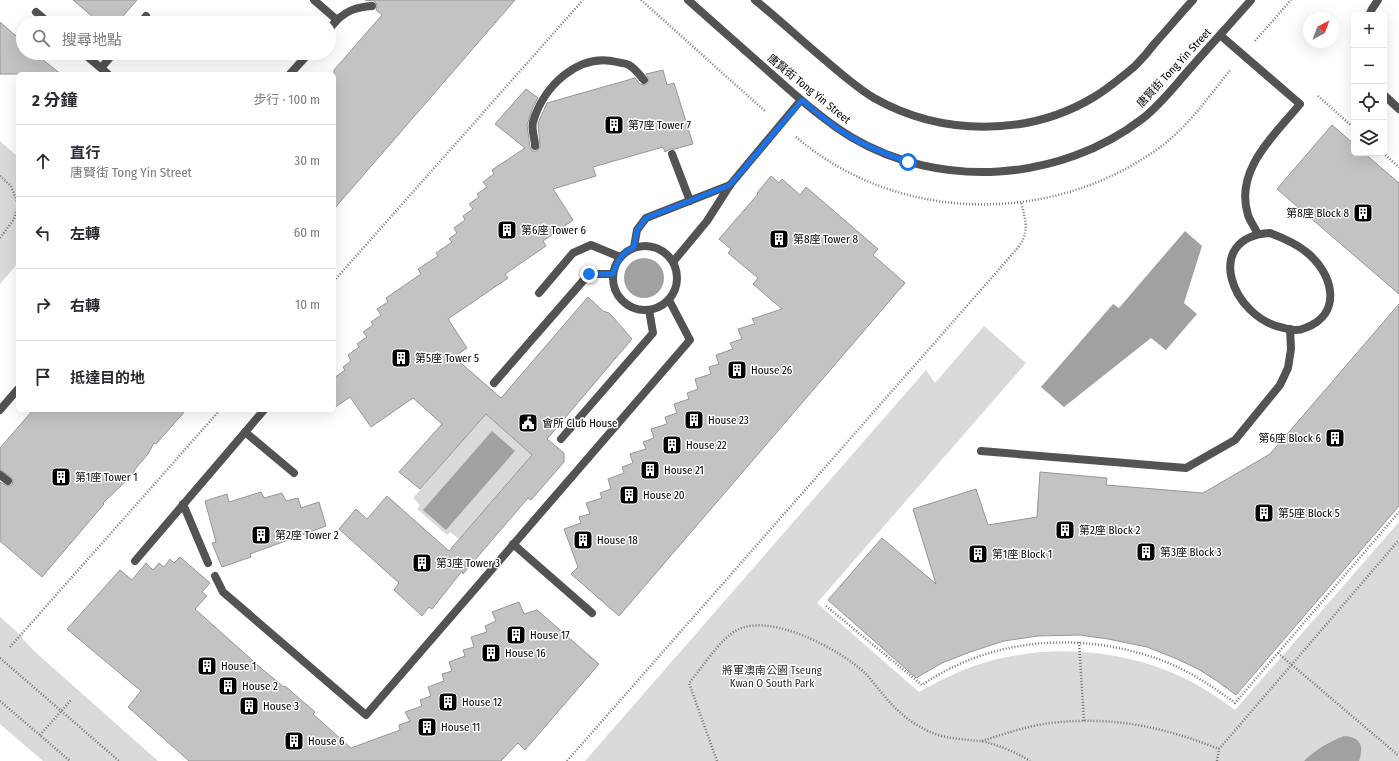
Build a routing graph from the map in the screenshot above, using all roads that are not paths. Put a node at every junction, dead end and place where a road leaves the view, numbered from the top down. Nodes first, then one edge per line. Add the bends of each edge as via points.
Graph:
1 (314, 0) edge
2 (688, 0) edge
3 (755, 0) edge
4 (1193, 0) edge
5 (1251, 0) edge
6 (1378, 0) edge
7 (372, 6) dead end
8 (36, 12) dead end
9 (1370, 12) edge
10 (41, 16) edge
11 (332, 16) edge
12 (337, 20) edge
13 (1220, 35) junction
14 (91, 60) edge
15 (110, 60) edge
16 (303, 60) edge
17 (104, 71) edge
18 (292, 72) edge
19 (644, 80) dead end
20 (1387, 98) edge
21 (802, 100) junction
22 (1399, 110) edge
23 (535, 146) dead end
24 (672, 154) dead end
25 (730, 185) junction
26 (690, 201) junction
27 (1258, 234) junction
28 (634, 247) junction
29 (620, 256) junction
30 (674, 262) junction
31 (613, 274) junction
32 (539, 293) dead end
33 (669, 300) junction
34 (650, 310) junction
35 (1290, 330) junction
36 (494, 383) dead end
37 (16, 391) edge
38 (0, 410) edge
39 (262, 412) edge
40 (245, 432) junction
41 (561, 439) dead end
42 (981, 451) dead end
43 (294, 473) dead end
44 (0, 475) edge
45 (8, 481) dead end
46 (183, 504) junction
47 (513, 544) junction
48 (135, 561) dead end
49 (208, 563) dead end
50 (215, 576) dead end
51 (592, 613) dead end

1 - 11 street
2 - 21 street, 唐賢街 Tong Yin Street
3 - 4 street via 853,84 874,98 921,118 972,127 1023,124 1047,118 1094,97 1136,64
5 - 13 street, 唐賢街 Tong Yin Street
6 - 9 street
7 - 12 street via 352,9
8 - 10 street
13 - 21 street, 唐賢街 Tong Yin Street via 1165,97 1143,118 1118,136 1061,161 1031,168 969,172 938,169 908,162 851,137
13 - 27 street via 1300,104 1258,155 1248,174 1245,194 1248,215
14 - 17 street
15 - 17 street
16 - 18 street
19 - 23 street via 629,65 607,60 586,63 565,73 551,87 540,104 533,123
20 - 22 street
21 - 25 street
24 - 26 street
25 - 26 street
25 - 30 street via 708,221
26 - 28 street via 646,218 637,230
27 - 35 street via 1248,238 1232,256 1230,267 1235,290 1240,300 1257,317
27 - 35 street via 1270,233 1307,252 1330,285 1331,297 1322,318 1302,330
28 - 29 street
28 - 30 street via 652,246 668,255
29 - 31 street
29 - 32 street via 591,245 573,253
30 - 33 street via 677,282
31 - 34 street via 615,288 623,300 631,306
31 - 36 street via 589,274
33 - 34 street
33 - 47 street via 690,340
34 - 41 street via 653,334
35 - 42 street via 1288,368 1280,385 1235,440 1186,468
37 - 38 street
39 - 40 street
40 - 43 street
40 - 46 street
44 - 45 street
46 - 48 street
46 - 49 street
47 - 50 street via 366,715 223,592
47 - 51 street

